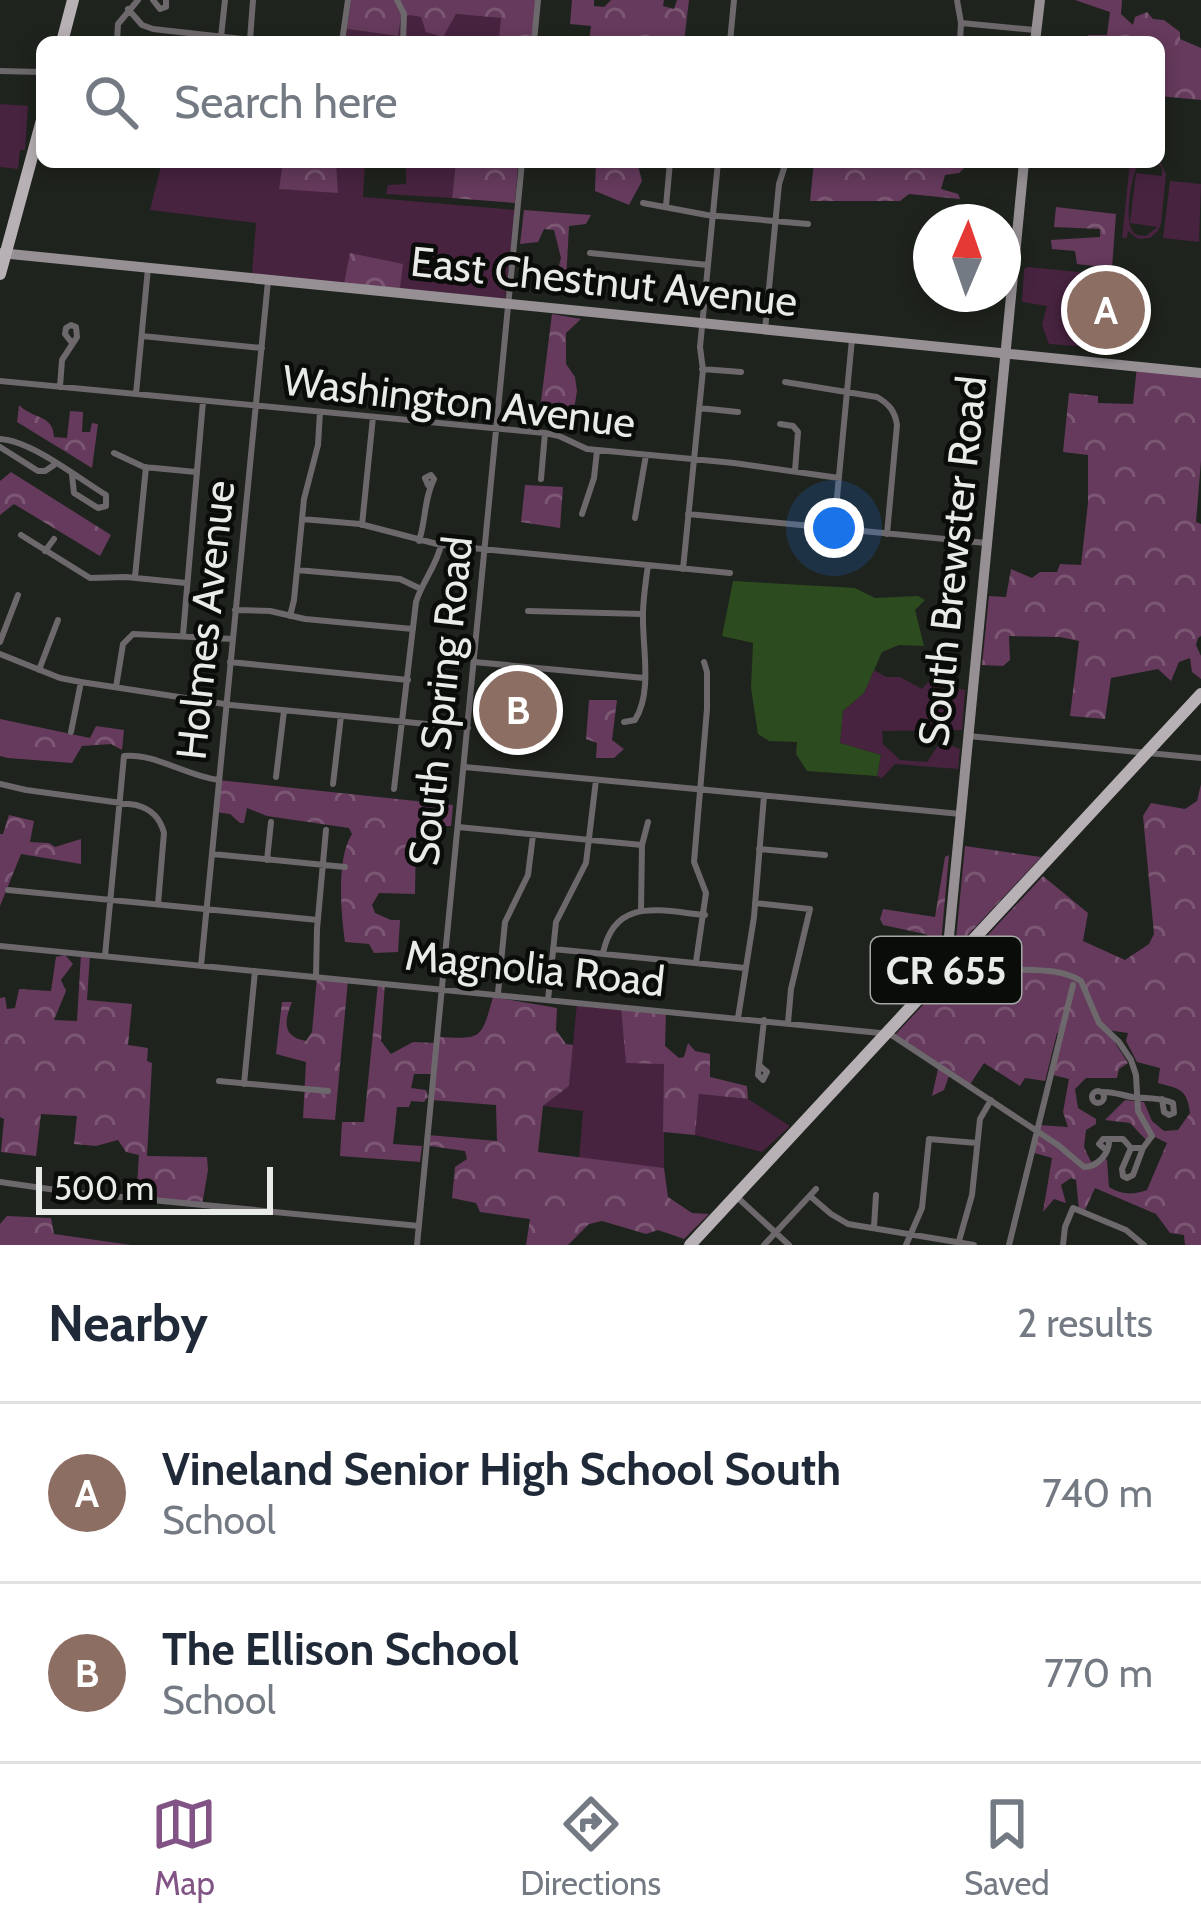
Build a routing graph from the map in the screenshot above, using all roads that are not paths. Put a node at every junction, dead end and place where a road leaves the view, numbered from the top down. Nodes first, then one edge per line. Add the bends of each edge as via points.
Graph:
1 (73, 0) edge
2 (138, 0) edge
3 (153, 0) edge
4 (166, 0) edge
5 (225, 0) edge
6 (254, 0) edge
7 (348, 0) edge
8 (397, 0) edge
9 (538, 0) edge
10 (734, 0) edge
11 (957, 0) edge
12 (1040, 0) edge
13 (128, 9) junction
14 (961, 22) junction
15 (64, 36) edge
16 (117, 36) edge
17 (212, 36) edge
18 (220, 36) edge
19 (250, 36) edge
20 (343, 36) edge
21 (403, 36) edge
22 (535, 36) edge
23 (731, 36) edge
24 (960, 36) edge
25 (1036, 36) edge
26 (0, 71) edge
27 (36, 72) edge
28 (36, 141) edge
29 (522, 168) edge
30 (669, 168) edge
31 (717, 168) edge
32 (784, 168) edge
33 (1023, 168) edge
34 (643, 203) dead end
35 (666, 207) junction
36 (713, 215) junction
37 (775, 221) junction
38 (808, 224) dead end
39 (590, 253) dead end
40 (3, 254) edge
41 (708, 265) junction
42 (148, 268) junction
43 (0, 274) edge
44 (268, 281) junction
45 (509, 306) junction
46 (703, 325) junction
47 (765, 331) junction
48 (142, 336) junction
49 (852, 339) junction
50 (72, 343) dead end
51 (262, 348) junction
52 (1005, 354) junction
53 (703, 369) junction
54 (741, 372) dead end
55 (1201, 373) edge
56 (0, 381) edge
57 (785, 382) dead end
58 (60, 387) junction
59 (136, 394) junction
60 (847, 394) junction
61 (203, 401) junction
62 (257, 406) junction
63 (699, 408) junction
64 (320, 412) junction
65 (737, 412) dead end
66 (373, 417) junction
67 (780, 424) dead end
68 (496, 429) junction
69 (545, 433) junction
70 (0, 443) edge
71 (597, 451) junction
72 (114, 453) dead end
73 (646, 455) junction
74 (694, 460) junction
75 (56, 464) junction
76 (146, 467) junction
77 (196, 472) junction
78 (795, 472) junction
79 (73, 475) junction
80 (838, 478) junction
81 (541, 479) dead end
82 (428, 485) dead end
83 (582, 514) dead end
84 (688, 514) junction
85 (302, 518) junction
86 (635, 518) dead end
87 (362, 525) junction
88 (834, 529) junction
89 (887, 533) junction
90 (21, 535) dead end
91 (54, 538) dead end
92 (419, 541) junction
93 (986, 543) junction
94 (441, 545) junction
95 (485, 550) junction
96 (45, 551) junction
97 (648, 565) junction
98 (683, 568) junction
99 (297, 570) junction
100 (726, 573) dead end
101 (135, 578) junction
102 (186, 583) junction
103 (421, 589) junction
104 (18, 595) dead end
105 (236, 610) junction
106 (528, 611) dead end
107 (643, 614) junction
108 (290, 616) junction
109 (58, 620) dead end
110 (413, 629) junction
111 (183, 635) junction
112 (232, 639) junction
113 (0, 642) edge
114 (0, 654) edge
115 (230, 662) junction
116 (474, 662) junction
117 (704, 662) dead end
118 (39, 670) junction
119 (644, 678) junction
120 (408, 680) junction
121 (81, 682) junction
122 (116, 688) junction
123 (1201, 694) edge
124 (226, 705) junction
125 (284, 710) junction
126 (341, 716) junction
127 (403, 722) junction
128 (624, 722) dead end
129 (467, 728) junction
130 (71, 732) dead end
131 (968, 736) junction
132 (1146, 753) junction
133 (1201, 758) edge
134 (464, 767) junction
135 (276, 777) dead end
136 (219, 780) junction
137 (596, 780) junction
138 (0, 784) edge
139 (333, 784) dead end
140 (394, 789) dead end
141 (701, 790) junction
142 (764, 796) junction
143 (119, 804) junction
144 (961, 814) junction
145 (271, 822) dead end
146 (648, 822) dead end
147 (458, 827) junction
148 (326, 830) dead end
149 (533, 835) junction
150 (590, 840) junction
151 (642, 845) junction
152 (759, 849) junction
153 (212, 854) junction
154 (825, 855) dead end
155 (267, 860) junction
156 (323, 865) junction
157 (345, 868) dead end
158 (8, 890) dead end
159 (110, 900) junction
160 (755, 903) junction
161 (158, 904) junction
162 (206, 909) junction
163 (641, 910) junction
164 (704, 915) junction
165 (318, 920) junction
166 (0, 946) edge
167 (553, 949) junction
168 (603, 953) junction
169 (960, 954) junction
170 (105, 956) junction
171 (696, 962) junction
172 (201, 966) junction
173 (949, 966) junction
174 (745, 968) junction
175 (255, 971) junction
176 (316, 977) junction
177 (1072, 985) dead end
178 (442, 989) junction
179 (498, 994) junction
180 (548, 1000) junction
181 (738, 1018) junction
182 (764, 1020) junction
183 (788, 1023) junction
184 (886, 1034) junction
185 (759, 1065) dead end
186 (219, 1081) dead end
187 (244, 1084) junction
188 (328, 1091) dead end
189 (1102, 1092) dead end
190 (1137, 1097) junction
191 (1162, 1099) dead end
192 (991, 1100) junction
193 (1036, 1130) junction
194 (977, 1143) junction
195 (1131, 1148) junction
196 (1144, 1148) junction
197 (0, 1182) edge
198 (876, 1195) dead end
199 (736, 1196) junction
200 (419, 1226) junction
201 (874, 1228) junction
202 (776, 1233) junction
203 (911, 1234) junction
204 (959, 1242) edge
205 (417, 1245) edge
206 (690, 1245) edge
207 (764, 1245) edge
208 (789, 1245) edge
209 (906, 1245) edge
210 (974, 1245) edge
211 (1009, 1245) edge
212 (1063, 1245) edge
213 (1144, 1245) edge

1 - 15 main road
2 - 13 street
3 - 4 street via 160,9
5 - 18 street
6 - 19 street
7 - 20 street
8 - 21 street
9 - 22 street
10 - 23 street
11 - 14 street
12 - 25 street
13 - 16 street
13 - 17 street via 153,29
14 - 24 street
14 - 25 street
26 - 27 street
28 - 40 main road
29 - 45 street, South Spring Road
30 - 35 street
31 - 36 street
32 - 37 street
33 - 52 street, South Brewster Road
34 - 35 street
35 - 36 street
36 - 37 street
36 - 41 street
37 - 38 street
37 - 47 street
39 - 41 street
40 - 42 street, East Chestnut Avenue
40 - 43 main road
41 - 46 street
42 - 44 street, East Chestnut Avenue
42 - 48 street
44 - 45 street, East Chestnut Avenue
44 - 51 street, Holmes Avenue
45 - 46 street, East Chestnut Avenue
45 - 68 street, South Spring Road
46 - 47 street, East Chestnut Avenue
46 - 53 street
47 - 49 street, East Chestnut Avenue
48 - 51 street
48 - 59 street
49 - 52 street, East Chestnut Avenue
49 - 60 street
50 - 58 street
51 - 62 street, Holmes Avenue
52 - 55 street, East Chestnut Avenue
52 - 93 street, South Brewster Road
53 - 54 street
53 - 63 street
56 - 58 street, Washington Avenue
57 - 60 street
58 - 59 street, Washington Avenue
59 - 61 street, Washington Avenue
60 - 80 street
60 - 89 street via 877,398 896,417
61 - 62 street, Washington Avenue
61 - 77 street
62 - 64 street, Washington Avenue
62 - 105 street, Holmes Avenue
63 - 65 street
63 - 74 street
64 - 66 street, Washington Avenue
64 - 85 street
66 - 68 street, Washington Avenue
66 - 87 street
67 - 78 street via 798,431
68 - 69 street, Washington Avenue
68 - 95 street, South Spring Road
69 - 71 street, Washington Avenue
69 - 81 street
70 - 75 street via 14,441
70 - 75 street via 38,471
71 - 73 street, Washington Avenue
71 - 83 street
72 - 76 street
73 - 74 street, Washington Avenue
73 - 86 street
74 - 78 street, Washington Avenue
74 - 84 street
75 - 79 street
76 - 77 street
76 - 101 street
77 - 102 street
78 - 80 street, Washington Avenue
79 - 79 street via 74,493 104,508 106,495
80 - 88 street
82 - 92 street via 429,474
84 - 88 street
84 - 98 street
85 - 87 street
85 - 99 street
87 - 92 street
88 - 89 street
89 - 93 street
90 - 96 street
91 - 96 street
92 - 94 street
93 - 131 street, South Brewster Road
94 - 95 street
94 - 103 street
95 - 97 street
95 - 116 street, South Spring Road
96 - 101 street via 90,578
97 - 98 street
97 - 107 street
98 - 100 street
99 - 103 street via 400,579
99 - 108 street
101 - 102 street
102 - 111 street
103 - 110 street
104 - 113 street
105 - 108 street
105 - 112 street, Holmes Avenue
106 - 107 street
107 - 119 street
108 - 110 street
109 - 118 street
110 - 120 street
111 - 112 street
111 - 122 street via 128,637
112 - 115 street, Holmes Avenue
114 - 118 street
115 - 120 street
115 - 124 street, Holmes Avenue
116 - 119 street
116 - 129 street, South Spring Road
117 - 141 street
118 - 121 street
119 - 128 street via 640,713
120 - 127 street
121 - 122 street
121 - 130 street
122 - 124 street
123 - 132 main road, CR 655
124 - 125 street
124 - 136 street, Holmes Avenue
125 - 126 street
125 - 135 street
126 - 127 street
126 - 139 street
127 - 129 street
127 - 140 street
129 - 134 street, South Spring Road
131 - 132 street
131 - 144 street, South Brewster Road
132 - 133 street
132 - 169 main road, CR 655
134 - 137 street
134 - 147 street, South Spring Road
136 - 143 street via 132,754 124,757
136 - 153 street, Holmes Avenue
137 - 141 street
137 - 150 street
138 - 143 street
141 - 142 street
141 - 164 street via 694,862 706,893
142 - 144 street
142 - 152 street
143 - 159 street
143 - 161 street via 148,810 164,829
144 - 173 street, South Brewster Road
145 - 155 street
146 - 151 street
147 - 149 street
147 - 178 street, South Spring Road
148 - 156 street
149 - 150 street
149 - 179 street via 528,875 505,922
150 - 151 street
150 - 167 street
151 - 163 street
152 - 154 street
152 - 160 street
153 - 155 street
153 - 162 street, Holmes Avenue
155 - 156 street
156 - 157 street
156 - 165 street
158 - 159 street
159 - 161 street
159 - 170 street
160 - 174 street
160 - 183 street via 810,909
161 - 162 street
162 - 165 street
162 - 172 street, Holmes Avenue
163 - 164 street
163 - 168 street via 615,924
164 - 171 street
165 - 176 street
166 - 170 street, Magnolia Road
167 - 168 street
167 - 180 street
168 - 171 street
169 - 173 main road, CR 655
169 - 190 street via 980,965 1078,978 1099,1022 1131,1060
170 - 172 street, Magnolia Road
171 - 174 street
172 - 175 street, Magnolia Road
173 - 184 main road, CR 655
174 - 181 street
175 - 176 street, Magnolia Road
175 - 187 street
176 - 178 street, Magnolia Road
177 - 193 street
178 - 179 street, Magnolia Road
178 - 200 street, South Spring Road
179 - 180 street, Magnolia Road
180 - 181 street, Magnolia Road
181 - 182 street, Magnolia Road
182 - 183 street, Magnolia Road
182 - 185 street
183 - 184 street, Magnolia Road
184 - 192 street, Magnolia Road
184 - 199 main road, CR 655
186 - 187 street
187 - 188 street
189 - 190 street
190 - 191 street
190 - 196 street via 1151,1136
192 - 193 street, Magnolia Road
192 - 194 street
193 - 195 street, Magnolia Road via 1084,1167 1094,1166 1109,1139
193 - 211 street
194 - 203 street via 929,1139
194 - 204 street
195 - 196 street
195 - 196 street via 1121,1168 1126,1178
197 - 200 street
198 - 201 street
199 - 202 street
199 - 206 main road, CR 655
200 - 205 street, South Spring Road
201 - 202 street via 844,1223 813,1193
201 - 203 street
202 - 207 street
202 - 208 street
203 - 204 street
203 - 209 street
204 - 210 street
212 - 213 street via 1073,1208

